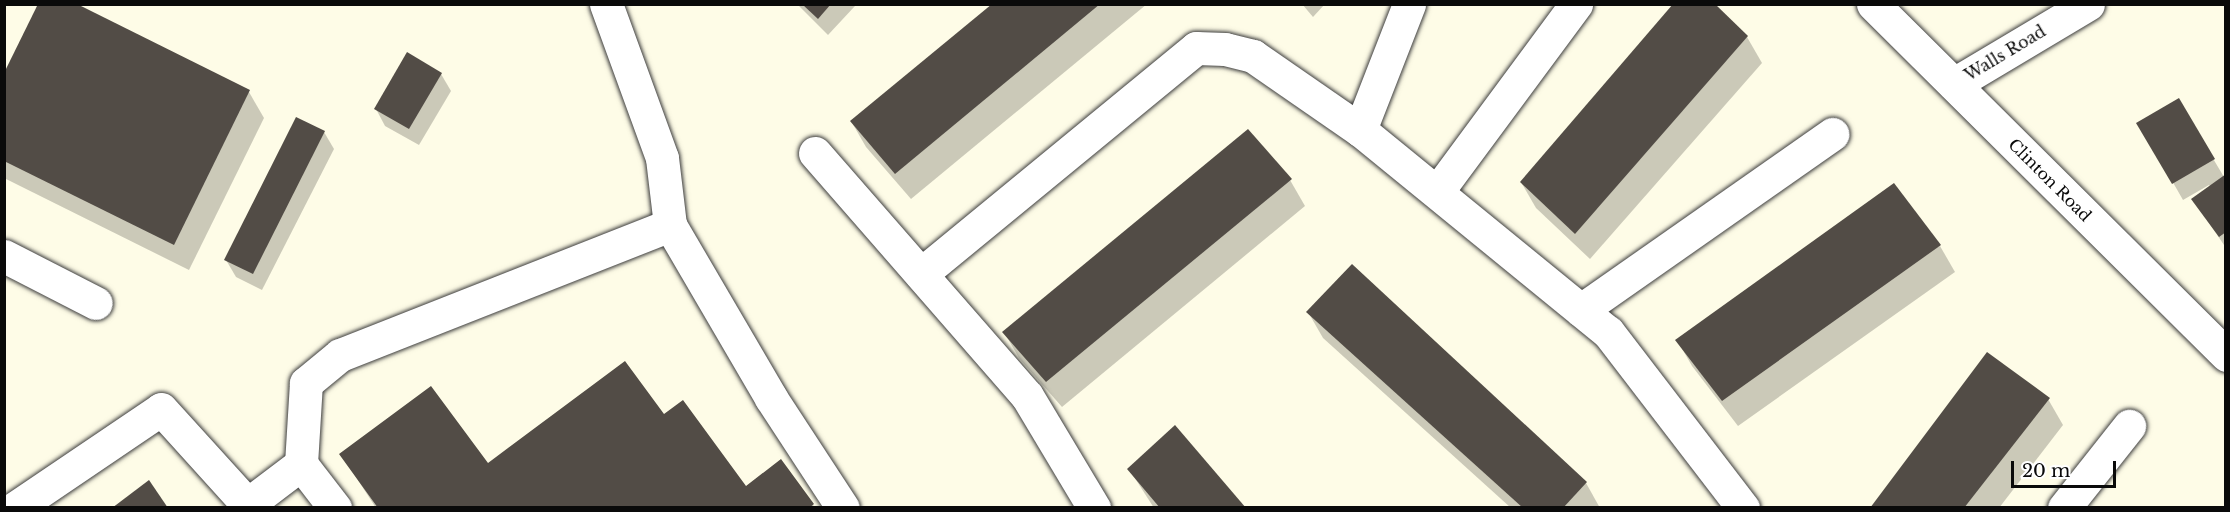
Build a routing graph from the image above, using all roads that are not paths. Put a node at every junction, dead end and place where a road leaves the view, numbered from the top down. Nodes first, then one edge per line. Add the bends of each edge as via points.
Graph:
1 (606, 4) edge
2 (1409, 4) edge
3 (1576, 4) edge
4 (1873, 4) edge
5 (2088, 4) edge
6 (1954, 84) junction
7 (1360, 130) junction
8 (1832, 134) dead end
9 (815, 153) dead end
10 (1437, 192) junction
11 (670, 225) junction
12 (4, 256) edge
13 (921, 274) junction
14 (96, 303) dead end
15 (1581, 310) junction
16 (2226, 355) edge
17 (2129, 426) dead end
18 (301, 464) junction
19 (245, 506) edge
20 (15, 507) edge
21 (334, 507) edge
22 (843, 507) edge
23 (1094, 507) edge
24 (1743, 507) edge
25 (2064, 507) edge

1 - 11 street via 662,158
2 - 7 street
3 - 10 street
4 - 6 street, Clinton Road
5 - 6 street, Walls Road
6 - 16 street, Clinton Road
7 - 10 street
7 - 13 street via 1253,56 1225,49 1196,48
8 - 15 street
9 - 13 street
10 - 15 street
11 - 18 street via 340,355 306,383
11 - 22 street via 771,398
12 - 14 street
13 - 23 street via 1027,396
15 - 24 street via 1608,332
17 - 25 street
18 - 19 street
18 - 21 street
19 - 20 street via 162,409

